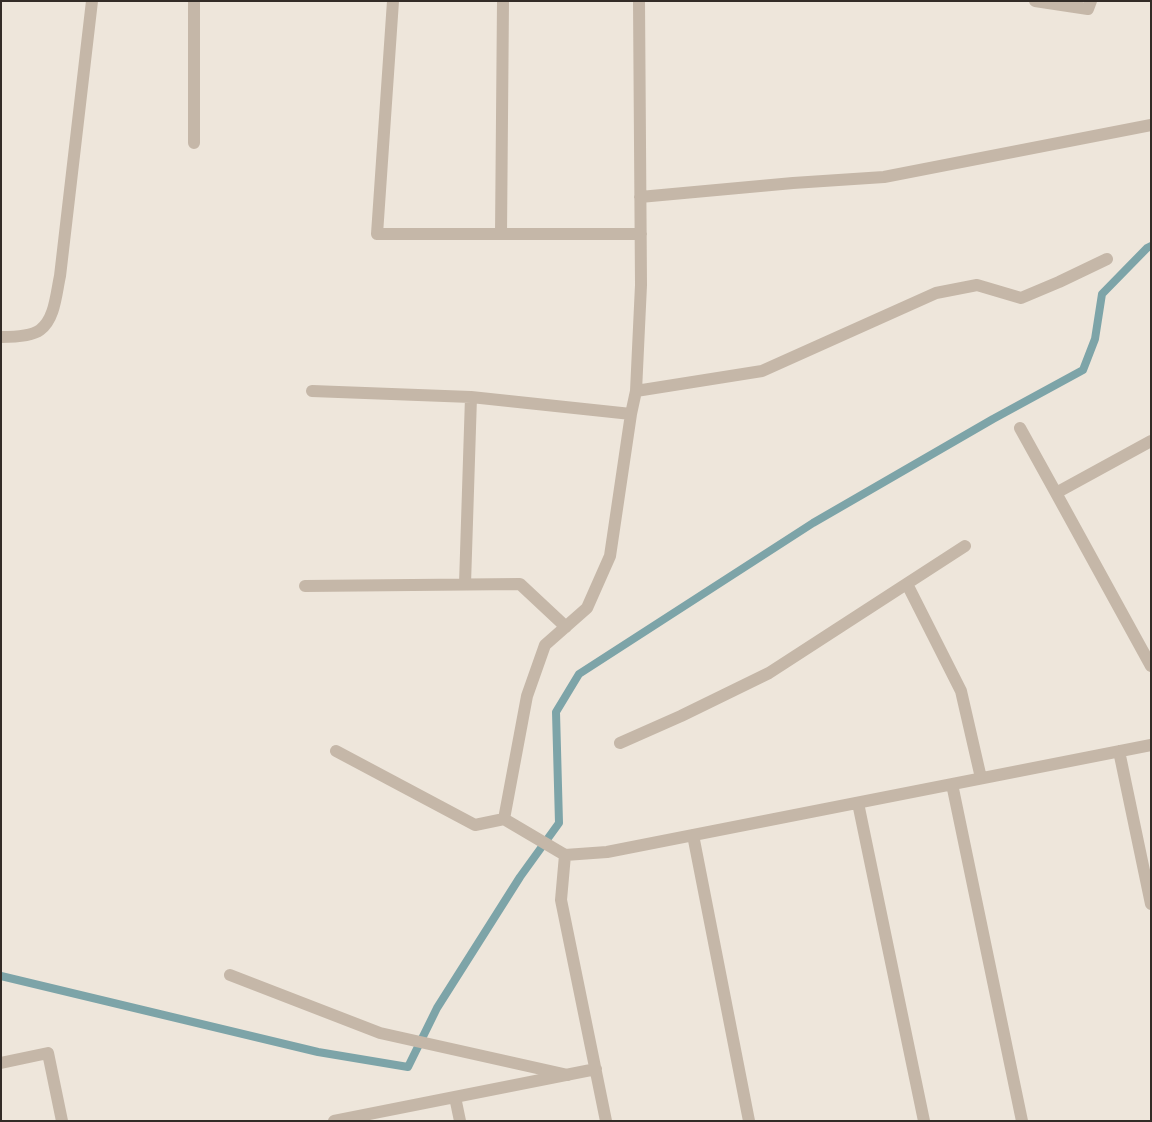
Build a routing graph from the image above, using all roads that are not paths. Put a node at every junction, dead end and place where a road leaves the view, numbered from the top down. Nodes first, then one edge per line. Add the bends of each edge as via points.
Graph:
1 (92, 1) edge
2 (194, 1) edge
3 (393, 1) edge
4 (503, 1) edge
5 (639, 1) edge
6 (1035, 1) edge
7 (1091, 1) edge
8 (1151, 125) edge
9 (194, 143) dead end
10 (640, 197) junction
11 (501, 234) junction
12 (641, 234) junction
13 (1107, 259) dead end
14 (1, 337) edge
15 (312, 391) dead end
16 (636, 391) junction
17 (471, 397) junction
18 (631, 414) junction
19 (1020, 428) dead end
20 (1151, 441) edge
21 (1056, 493) junction
22 (965, 546) dead end
23 (465, 584) junction
24 (907, 584) junction
25 (305, 586) dead end
26 (566, 627) junction
27 (1151, 666) edge
28 (620, 743) dead end
29 (1151, 745) edge
30 (336, 751) dead end
31 (1119, 751) junction
32 (981, 778) junction
33 (952, 784) junction
34 (858, 803) junction
35 (504, 819) junction
36 (693, 835) junction
37 (565, 855) junction
38 (1151, 904) edge
39 (230, 975) dead end
40 (1, 1063) edge
41 (596, 1069) junction
42 (568, 1075) junction
43 (455, 1097) junction
44 (62, 1121) edge
45 (334, 1121) edge
46 (460, 1121) edge
47 (606, 1121) edge
48 (749, 1121) edge
49 (924, 1121) edge
50 (1022, 1121) edge

1 - 14 street via 60,276 50,318 39,331
2 - 9 street
3 - 11 street via 377,234
4 - 11 street
5 - 10 street
6 - 7 street via 1088,9
8 - 10 street via 884,177
10 - 12 street
11 - 12 street
12 - 16 street
13 - 16 street via 1021,298 977,285 936,294 762,371
15 - 17 street
16 - 18 street
17 - 18 street
17 - 23 street
18 - 26 street via 610,556 587,608
19 - 21 street
20 - 21 street
21 - 27 street
22 - 24 street
23 - 25 street
23 - 26 street via 520,584
24 - 28 street via 769,673
24 - 32 street via 961,691
26 - 35 street via 545,645 527,696
29 - 31 street
30 - 35 street via 475,825
31 - 32 street
31 - 38 street
32 - 33 street
33 - 34 street
33 - 50 street
34 - 36 street
34 - 49 street
35 - 37 street
36 - 37 street via 607,852
36 - 48 street
37 - 41 street via 561,900
39 - 42 street via 380,1033
40 - 44 street via 48,1053
41 - 42 street
41 - 47 street
42 - 43 street
43 - 45 street
43 - 46 street

